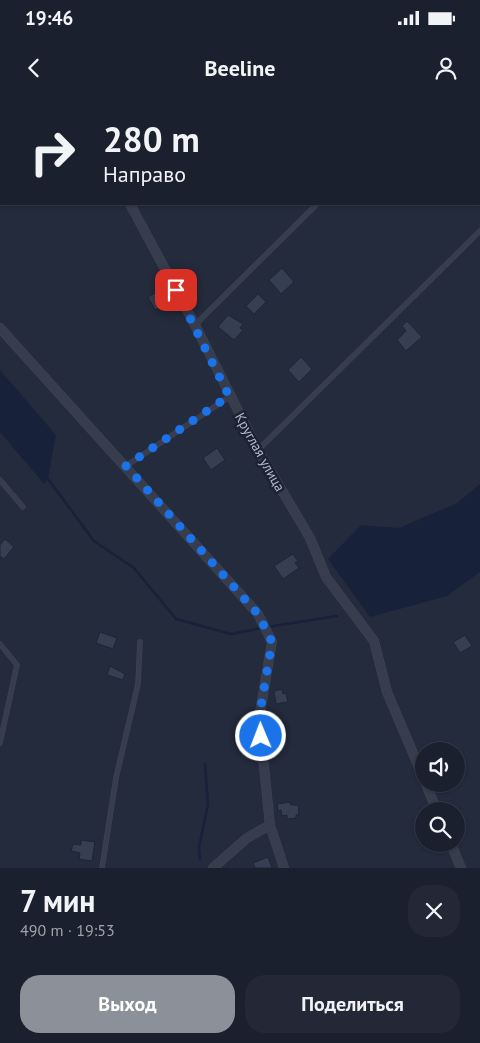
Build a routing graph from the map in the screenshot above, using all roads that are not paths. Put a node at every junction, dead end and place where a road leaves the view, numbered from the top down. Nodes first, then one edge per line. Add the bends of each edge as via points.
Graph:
1 (131, 205) edge
2 (316, 205) edge
3 (480, 231) edge
4 (195, 325) junction
5 (0, 328) edge
6 (229, 396) junction
7 (258, 450) junction
8 (126, 466) junction
9 (0, 480) edge
10 (23, 508) dead end
11 (140, 642) dead end
12 (0, 644) edge
13 (0, 744) edge
14 (415, 757) edge
15 (270, 825) junction
16 (454, 852) edge
17 (102, 868) edge
18 (213, 868) edge
19 (284, 868) edge
20 (461, 868) edge

1 - 4 street, Круглая улица
2 - 4 lane
3 - 7 lane
4 - 6 street, Круглая улица
5 - 8 street
6 - 7 street, Круглая улица
6 - 8 lane
7 - 14 street, Круглая улица via 310,538 326,577 374,641 388,692
8 - 15 street via 258,614 272,642 259,718
9 - 10 lane
11 - 17 lane via 138,684 116,778
12 - 13 lane via 18,665
15 - 18 street via 247,838
15 - 19 street
16 - 20 street

